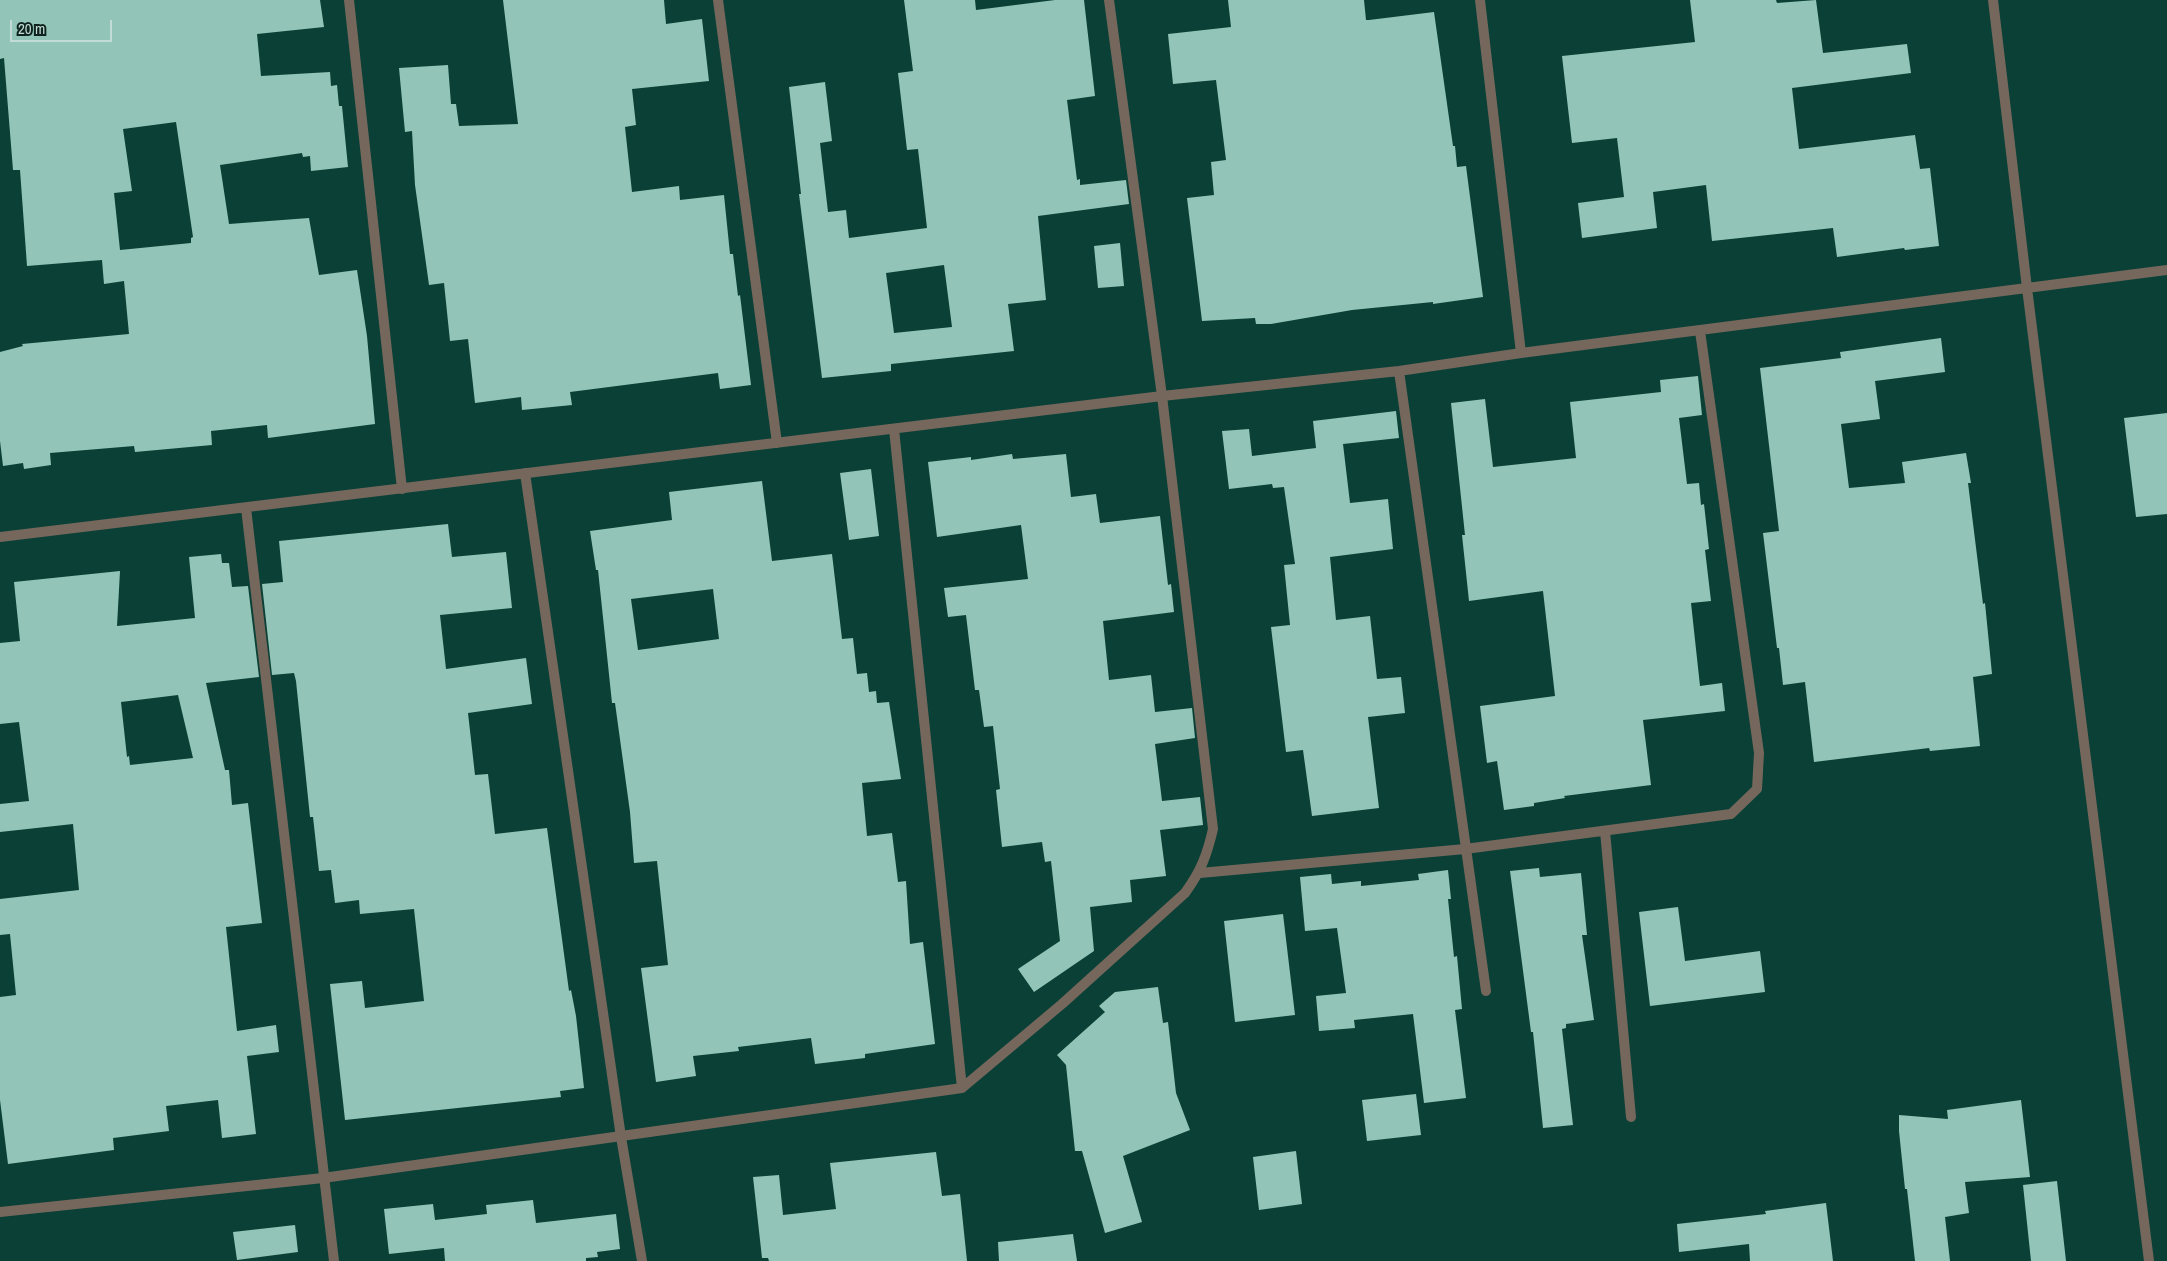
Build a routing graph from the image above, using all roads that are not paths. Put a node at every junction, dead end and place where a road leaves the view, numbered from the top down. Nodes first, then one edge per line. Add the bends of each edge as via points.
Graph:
1 (349, 0) edge
2 (718, 0) edge
3 (1109, 0) edge
4 (1480, 0) edge
5 (1993, 0) edge
6 (2167, 270) edge
7 (2027, 288) junction
8 (1700, 331) junction
9 (1521, 353) junction
10 (1399, 371) junction
11 (1162, 396) junction
12 (894, 429) junction
13 (777, 443) junction
14 (525, 473) junction
15 (402, 488) junction
16 (246, 508) junction
17 (0, 537) edge
18 (1605, 830) junction
19 (1465, 849) junction
20 (1200, 873) junction
21 (1486, 991) dead end
22 (962, 1088) junction
23 (1631, 1117) dead end
24 (621, 1136) junction
25 (323, 1178) junction
26 (0, 1212) edge
27 (334, 1261) edge
28 (642, 1261) edge
29 (2149, 1261) edge

1 - 15 street
2 - 13 street
3 - 11 street
4 - 9 street
5 - 7 street
6 - 7 street
7 - 8 street
7 - 29 street
8 - 9 street
8 - 18 street via 1759,753 1757,790 1731,814
9 - 10 street
10 - 11 street
10 - 19 street
11 - 12 street
11 - 20 street via 1213,829
12 - 13 street
12 - 22 street
13 - 14 street
14 - 15 street
14 - 24 street
15 - 16 street
16 - 17 street
16 - 25 street
18 - 19 street
18 - 23 street
19 - 20 street
19 - 21 street
20 - 22 street via 1185,893 1062,1004
22 - 24 street
24 - 25 street
24 - 28 street
25 - 26 street
25 - 27 street

